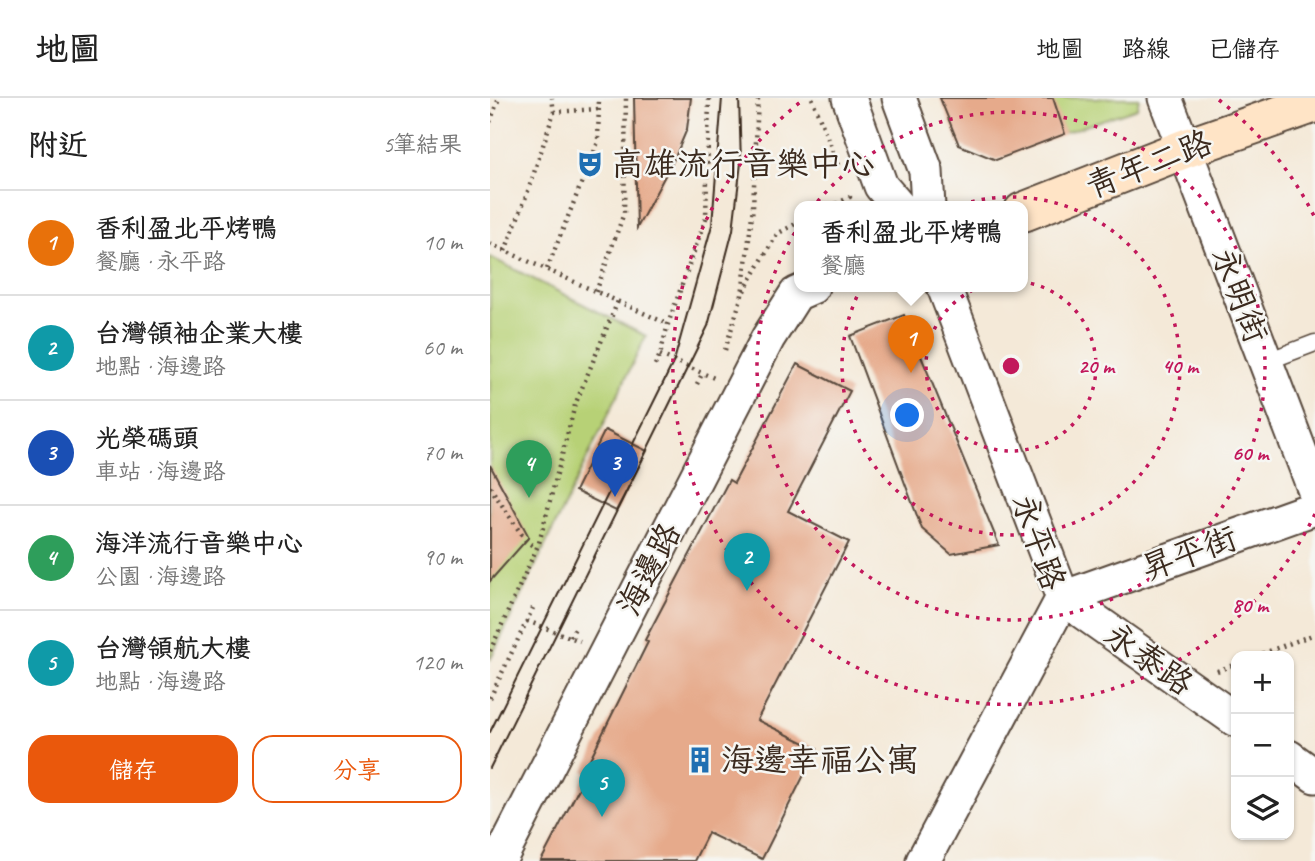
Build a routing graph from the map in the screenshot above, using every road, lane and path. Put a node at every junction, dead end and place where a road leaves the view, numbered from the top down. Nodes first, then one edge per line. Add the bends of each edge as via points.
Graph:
1 (499, 98) edge
2 (552, 98) edge
3 (599, 98) edge
4 (626, 98) edge
5 (709, 98) edge
6 (758, 98) edge
7 (812, 98) edge
8 (849, 98) edge
9 (899, 98) edge
10 (1165, 98) edge
11 (1315, 103) edge
12 (599, 109) junction
13 (554, 112) junction
14 (490, 122) edge
15 (1184, 149) junction
16 (841, 172) dead end
17 (845, 185) dead end
18 (842, 201) edge
19 (894, 201) edge
20 (928, 201) edge
21 (1028, 210) edge
22 (794, 224) edge
23 (490, 244) edge
24 (505, 251) junction
25 (547, 269) junction
26 (596, 292) junction
27 (801, 292) edge
28 (946, 292) edge
29 (742, 295) junction
30 (618, 302) junction
31 (668, 324) junction
32 (1315, 343) edge
33 (660, 355) junction
34 (723, 355) dead end
35 (1265, 362) junction
36 (655, 365) dead end
37 (720, 367) dead end
38 (702, 374) junction
39 (696, 384) dead end
40 (490, 487) edge
41 (1315, 491) edge
42 (1315, 508) edge
43 (536, 548) junction
44 (1063, 598) junction
45 (533, 608) dead end
46 (527, 621) junction
47 (575, 628) dead end
48 (1315, 634) edge
49 (570, 637) junction
50 (492, 642) edge
51 (490, 651) edge
52 (607, 651) junction
53 (1269, 651) edge
54 (490, 698) edge
55 (1231, 716) edge
56 (1294, 761) edge
57 (1315, 776) edge
58 (499, 861) edge
59 (923, 861) edge

1 - 14 path
2 - 13 path
3 - 12 path
4 - 26 path via 624,213
5 - 31 path via 706,218
6 - 29 path via 753,207
7 - 16 path
8 - 19 street via 881,186
9 - 20 street via 926,171
10 - 15 street, 永明街
11 - 15 street, 青年二路
12 - 13 path
12 - 25 path via 598,142
13 - 24 path
15 - 21 street, 青年二路
15 - 35 street, 永明街
17 - 18 path via 850,197
22 - 29 path via 777,233
23 - 24 path
24 - 25 path
25 - 26 path
26 - 30 path
27 - 52 street, 海邊路 via 768,338
28 - 44 street, 永平路
29 - 34 path
30 - 31 path
30 - 43 path via 575,405
31 - 33 path
32 - 35 lane
33 - 36 path
33 - 38 path
35 - 41 street, 永明街
37 - 38 path via 716,379
38 - 39 path
40 - 43 path via 526,541
42 - 44 street, 昇平街
43 - 50 path
44 - 55 street, 永泰路
44 - 59 street, 永平路
45 - 46 path
46 - 49 path
46 - 54 path
47 - 49 path
48 - 53 path
49 - 52 path
50 - 51 path
52 - 58 street, 海邊路
56 - 57 street

